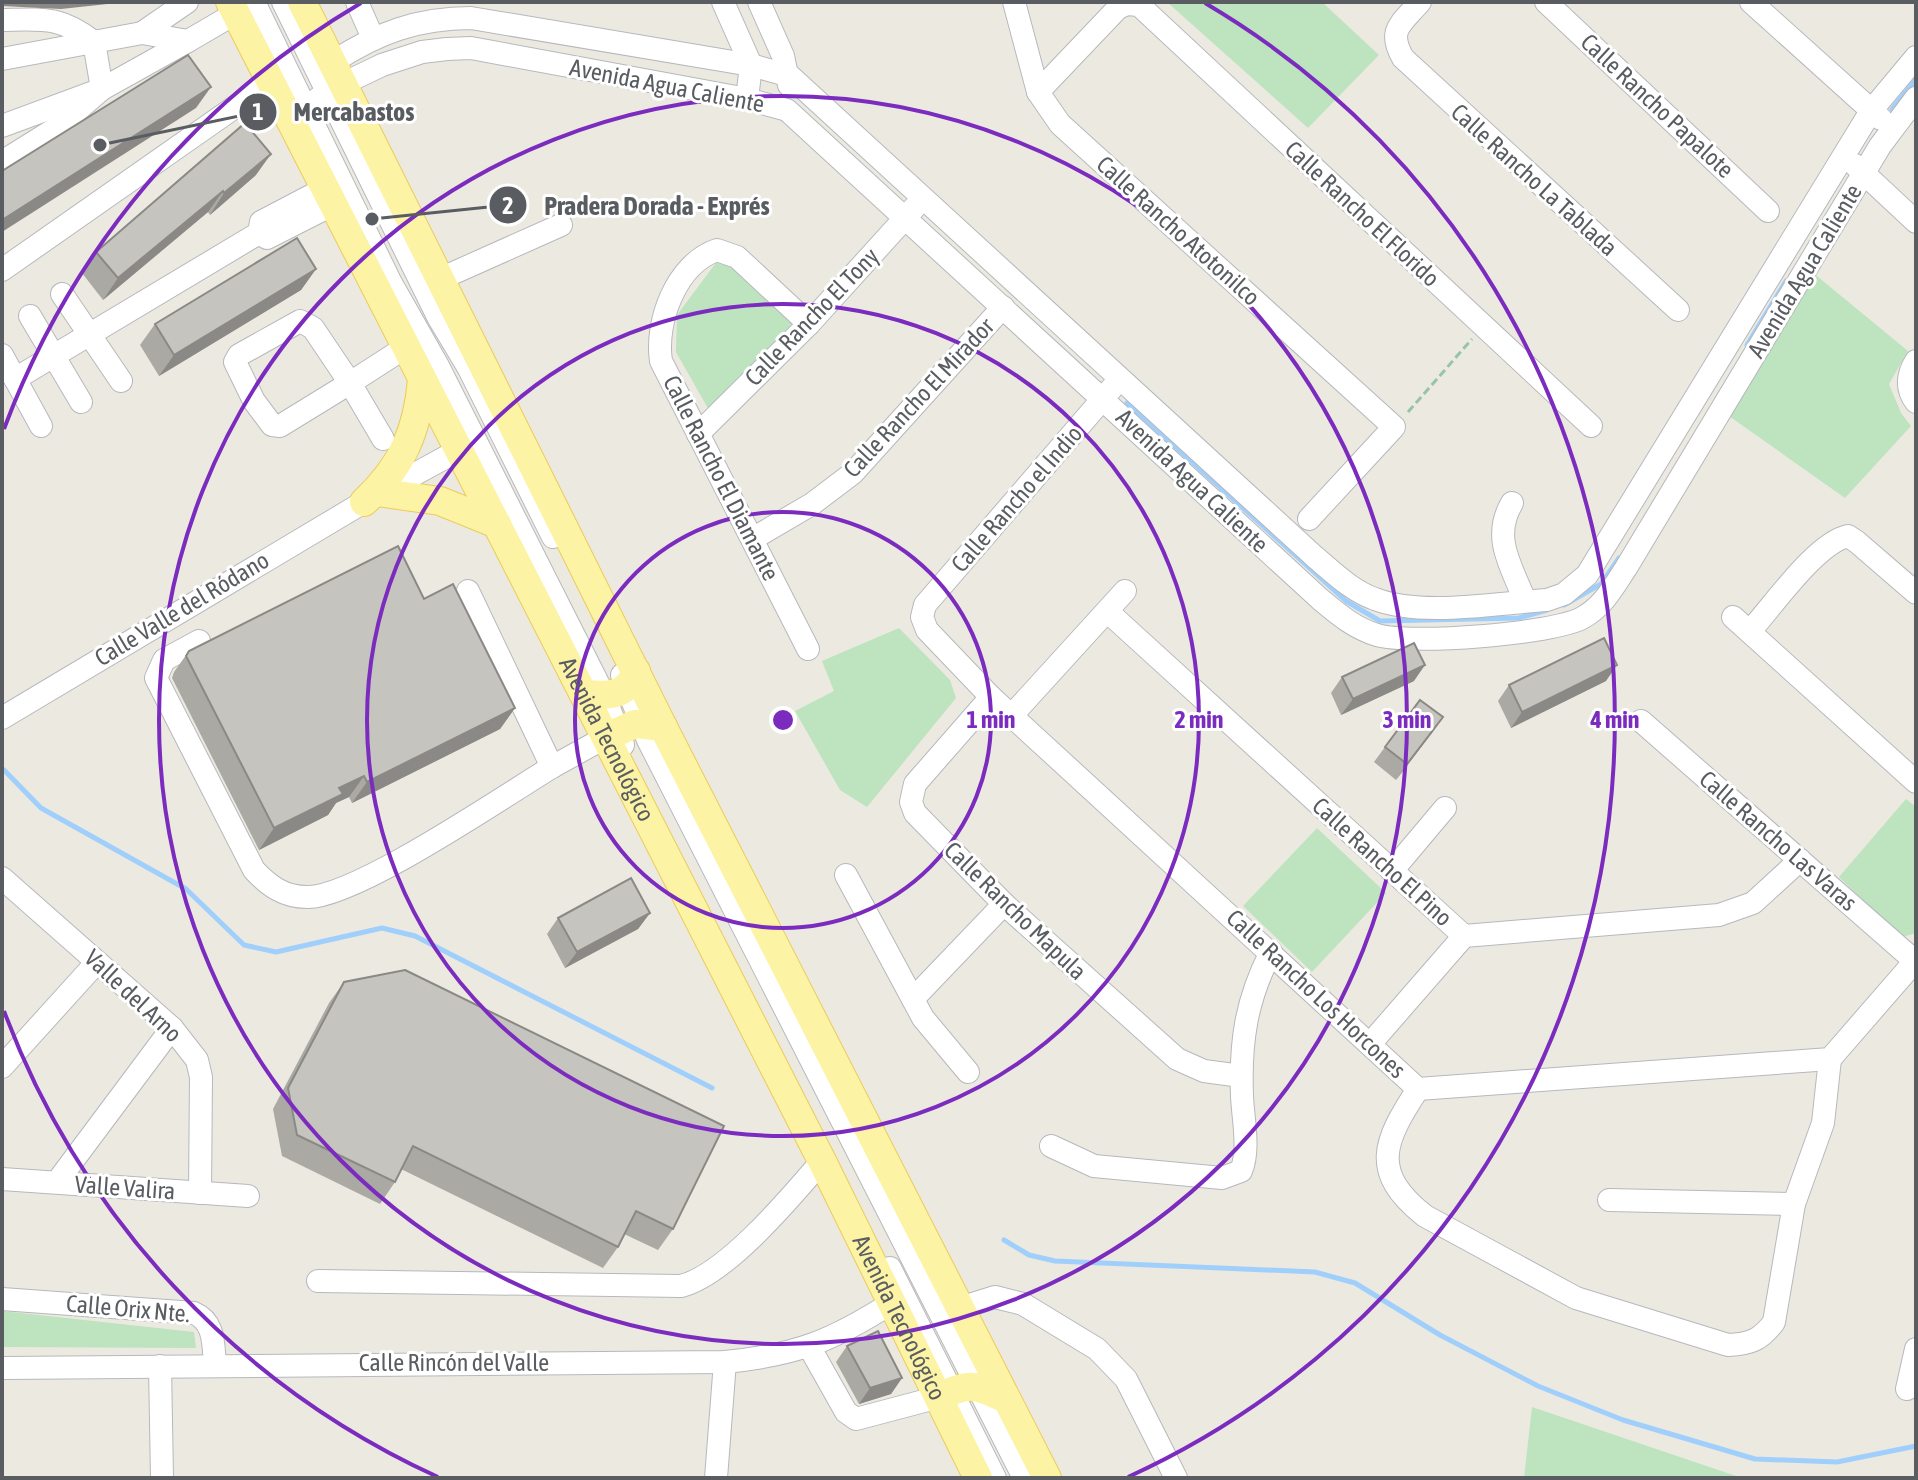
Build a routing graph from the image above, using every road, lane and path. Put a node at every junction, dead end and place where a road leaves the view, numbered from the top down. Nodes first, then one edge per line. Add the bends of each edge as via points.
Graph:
1 (187, 2) edge
2 (283, 2) edge
3 (302, 2) edge
4 (357, 2) edge
5 (723, 2) edge
6 (759, 2) edge
7 (1014, 2) edge
8 (1420, 2) edge
9 (1546, 2) edge
10 (1133, 3) edge
11 (1756, 3) edge
12 (240, 6) edge
13 (417, 12) edge
14 (2, 20) edge
15 (142, 33) junction
16 (372, 36) junction
17 (188, 41) junction
18 (94, 42) junction
19 (422, 52) junction
20 (1916, 57) edge
21 (2, 59) edge
22 (751, 65) junction
23 (790, 76) junction
24 (334, 79) junction
25 (272, 81) junction
26 (102, 89) junction
27 (1038, 92) junction
28 (1916, 98) edge
29 (747, 99) junction
30 (787, 110) junction
31 (1871, 111) junction
32 (299, 113) junction
33 (2, 126) edge
34 (1892, 128) junction
35 (1843, 156) junction
36 (2, 162) edge
37 (1864, 172) junction
38 (328, 197) junction
39 (924, 197) junction
40 (1768, 211) dead end
41 (906, 218) junction
42 (1916, 222) edge
43 (561, 225) dead end
44 (2, 270) edge
45 (440, 279) junction
46 (62, 294) dead end
47 (1003, 307) junction
48 (1678, 310) dead end
49 (30, 316) dead end
50 (809, 324) junction
51 (1482, 327) junction
52 (92, 336) junction
53 (406, 347) junction
54 (2, 355) edge
55 (54, 356) junction
56 (1719, 358) junction
57 (1916, 361) edge
58 (1744, 374) junction
59 (1121, 378) junction
60 (15, 379) junction
61 (422, 379) junction
62 (121, 381) dead end
63 (350, 383) junction
64 (1103, 399) junction
65 (81, 402) dead end
66 (1916, 402) edge
67 (41, 426) dead end
68 (1591, 426) dead end
69 (1394, 427) junction
70 (698, 434) junction
71 (383, 439) dead end
72 (459, 450) junction
73 (374, 497) junction
74 (1512, 503) dead end
75 (1309, 519) dead end
76 (497, 524) junction
77 (754, 538) junction
78 (468, 591) dead end
79 (1125, 591) dead end
80 (1916, 593) edge
81 (1525, 601) junction
82 (1108, 612) junction
83 (925, 624) joint
84 (199, 641) dead end
85 (808, 649) dead end
86 (613, 687) junction
87 (991, 697) junction
88 (1013, 714) junction
89 (2, 718) edge
90 (1641, 721) dead end
91 (632, 730) junction
92 (552, 767) junction
93 (1916, 782) edge
94 (1445, 808) dead end
95 (1800, 860) junction
96 (1392, 871) junction
97 (846, 875) dead end
98 (4, 883) edge
99 (1004, 904) junction
100 (1464, 936) junction
101 (1271, 952) junction
102 (1916, 961) edge
103 (97, 962) junction
104 (913, 999) junction
105 (172, 1028) junction
106 (1370, 1044) junction
107 (1830, 1059) junction
108 (2, 1067) edge
109 (968, 1072) dead end
110 (1241, 1076) junction
111 (1418, 1089) junction
112 (1051, 1146) dead end
113 (822, 1161) junction
114 (2, 1179) edge
115 (57, 1182) junction
116 (200, 1193) junction
117 (248, 1196) dead end
118 (1609, 1200) dead end
119 (1794, 1204) junction
120 (318, 1281) dead end
121 (2, 1299) edge
122 (893, 1302) junction
123 (960, 1308) junction
124 (810, 1348) junction
125 (1916, 1349) edge
126 (725, 1362) junction
127 (215, 1364) junction
128 (160, 1366) junction
129 (2, 1368) edge
130 (1907, 1389) dead end
131 (955, 1391) junction
132 (1006, 1399) junction
133 (162, 1478) edge
134 (716, 1478) edge
135 (978, 1478) edge
136 (995, 1478) edge
137 (1024, 1478) edge
138 (1047, 1478) edge
139 (1176, 1478) edge

1 - 15 street
2 - 24 street
3 - 24 main road, Avenida Tecnológico
4 - 16 street
5 - 22 street
6 - 23 street
7 - 27 street, Calle Rancho Atotonilco
8 - 48 street, Calle Rancho La Tablada via 1396,31 1396,46 1417,74
9 - 40 street, Calle Rancho Papalote
10 - 27 street via 1118,8
10 - 51 street, Calle Rancho El Florido
11 - 31 street
12 - 17 street
12 - 25 main road, Avenida Tecnológico
12 - 32 street
13 - 16 street, Avenida Agua Caliente
13 - 19 street
13 - 22 street, Avenida Agua Caliente
14 - 18 street via 52,18 69,23
15 - 17 street
15 - 18 street
16 - 24 street, Avenida Agua Caliente
17 - 26 street
18 - 21 street
18 - 26 street
19 - 24 street, Avenida Agua Caliente
19 - 29 street, Avenida Agua Caliente via 471,48
20 - 31 street, Avenida Agua Caliente
22 - 23 street, Avenida Agua Caliente
22 - 29 street
23 - 30 street
23 - 39 street, Avenida Agua Caliente
24 - 32 street, Avenida Agua Caliente
24 - 45 main road, Avenida Tecnológico
24 - 86 street via 438,317 468,367
25 - 32 main road, Avenida Tecnológico
25 - 44 street
26 - 33 street
26 - 36 street via 58,127
27 - 69 street, Calle Rancho Atotonilco via 1060,124
28 - 34 street, Avenida Agua Caliente
29 - 30 street, Avenida Agua Caliente
30 - 41 street, Avenida Agua Caliente
31 - 34 street
31 - 35 street, Avenida Agua Caliente
32 - 38 main road, Avenida Tecnológico
32 - 86 street
34 - 37 street, Avenida Agua Caliente
35 - 37 street
35 - 56 street, Avenida Agua Caliente
37 - 42 street
37 - 58 street, Avenida Agua Caliente
38 - 52 street via 261,222 259,233
38 - 53 main road, Avenida Tecnológico
39 - 41 street, Calle Rancho El Tony
39 - 59 street, Avenida Agua Caliente
41 - 47 street, Avenida Agua Caliente
41 - 50 street, Calle Rancho El Tony
43 - 45 street
45 - 86 main road, Avenida Tecnológico
46 - 52 street
47 - 64 street, Avenida Agua Caliente
47 - 77 street, Calle Rancho El Mirador via 853,473
49 - 55 street
50 - 70 street, Calle Rancho El Tony
50 - 70 street, Calle Rancho El Diamante via 725,250 709,252 693,266 660,321 658,343 661,361
51 - 68 street, Calle Rancho El Florido
51 - 69 path
52 - 55 street
52 - 62 street
53 - 61 main road, Avenida Tecnológico
53 - 63 street
54 - 60 street
55 - 60 street
55 - 65 street
56 - 58 street
56 - 81 street, Avenida Agua Caliente via 1587,575 1564,594
57 - 66 street via 1908,380
58 - 64 street, Avenida Agua Caliente via 1596,608 1569,624 1541,630 1406,637 1381,636 1347,622
59 - 64 street, Calle Rancho el Indio
59 - 81 street, Avenida Agua Caliente via 1315,557 1363,594 1417,608
60 - 67 street
61 - 72 main road, Avenida Tecnológico
61 - 73 main road via 414,429 402,460
63 - 63 street via 313,328 300,321 235,362 272,425 280,426
63 - 71 street
64 - 83 street, Calle Rancho el Indio via 925,605
69 - 75 street
70 - 77 street, Calle Rancho El Diamante
72 - 73 street, Calle Valle del Ródano
72 - 76 main road, Avenida Tecnológico
73 - 76 main road via 440,501
73 - 89 street, Calle Valle del Ródano
74 - 81 street via 1502,520 1502,540
76 - 86 main road, Avenida Tecnológico
77 - 85 street, Calle Rancho El Diamante
78 - 92 street
79 - 82 street
80 - 93 street via 1848,536 1824,549 1742,624
82 - 88 street
82 - 96 street, Calle Rancho El Pino
83 - 87 street, Calle Rancho Los Horcones via 937,644
84 - 92 street via 164,660 156,678 254,870 287,895 309,898 367,879
86 - 91 main road, Avenida Tecnológico
86 - 91 main road, Avenida Tecnológico
87 - 88 street, Calle Rancho Los Horcones
87 - 99 street, Calle Rancho Mapula via 915,784 911,802 919,818
88 - 101 street, Calle Rancho Los Horcones
90 - 95 street, Calle Rancho Las Varas
91 - 92 street
91 - 113 main road, Avenida Tecnológico
91 - 123 main road, Avenida Tecnológico
91 - 131 street
94 - 96 street
95 - 100 street, Calle Rancho El Pino via 1753,903 1719,915
95 - 102 street, Calle Rancho Las Varas
96 - 100 street, Calle Rancho El Pino
97 - 104 street
98 - 103 street, Valle del Arno
99 - 104 street
99 - 110 street, Calle Rancho Mapula via 1177,1059 1204,1071
100 - 106 street
101 - 106 street, Calle Rancho Los Horcones
101 - 110 street via 1249,997
102 - 107 street
103 - 105 street, Valle del Arno
103 - 108 street
104 - 109 street
105 - 115 street
105 - 116 street, Valle del Arno via 197,1060 201,1077
106 - 111 street, Calle Rancho Los Horcones
107 - 111 street, Calle Rancho Los Horcones
107 - 119 street via 1823,1123
110 - 112 street via 1245,1156 1235,1175 1094,1166
111 - 119 street via 1390,1138 1390,1176 1398,1191 1425,1216 1596,1306 1728,1345 1762,1337 1778,1308
113 - 120 street via 779,1212 707,1274 681,1286
113 - 122 main road, Avenida Tecnológico
114 - 115 street, Valle Valira
115 - 116 street, Valle Valira
116 - 117 street, Valle Valira
118 - 119 street
121 - 127 street, Calle Orix Nte. via 194,1313 211,1329
122 - 124 street, Calle Rincón del Valle
122 - 131 main road, Avenida Tecnológico
123 - 132 main road, Avenida Tecnológico
123 - 139 street via 995,1297 1023,1304 1097,1349 1126,1379
124 - 126 street, Calle Rincón del Valle
124 - 131 street via 846,1412 856,1419
125 - 130 street
126 - 127 street, Calle Rincón del Valle
126 - 134 street
127 - 128 street, Calle Rincón del Valle
128 - 129 street, Calle Rincón del Valle
128 - 133 street
131 - 132 main road
131 - 135 main road, Avenida Tecnológico
131 - 136 street
131 - 137 street
132 - 138 main road, Avenida Tecnológico

